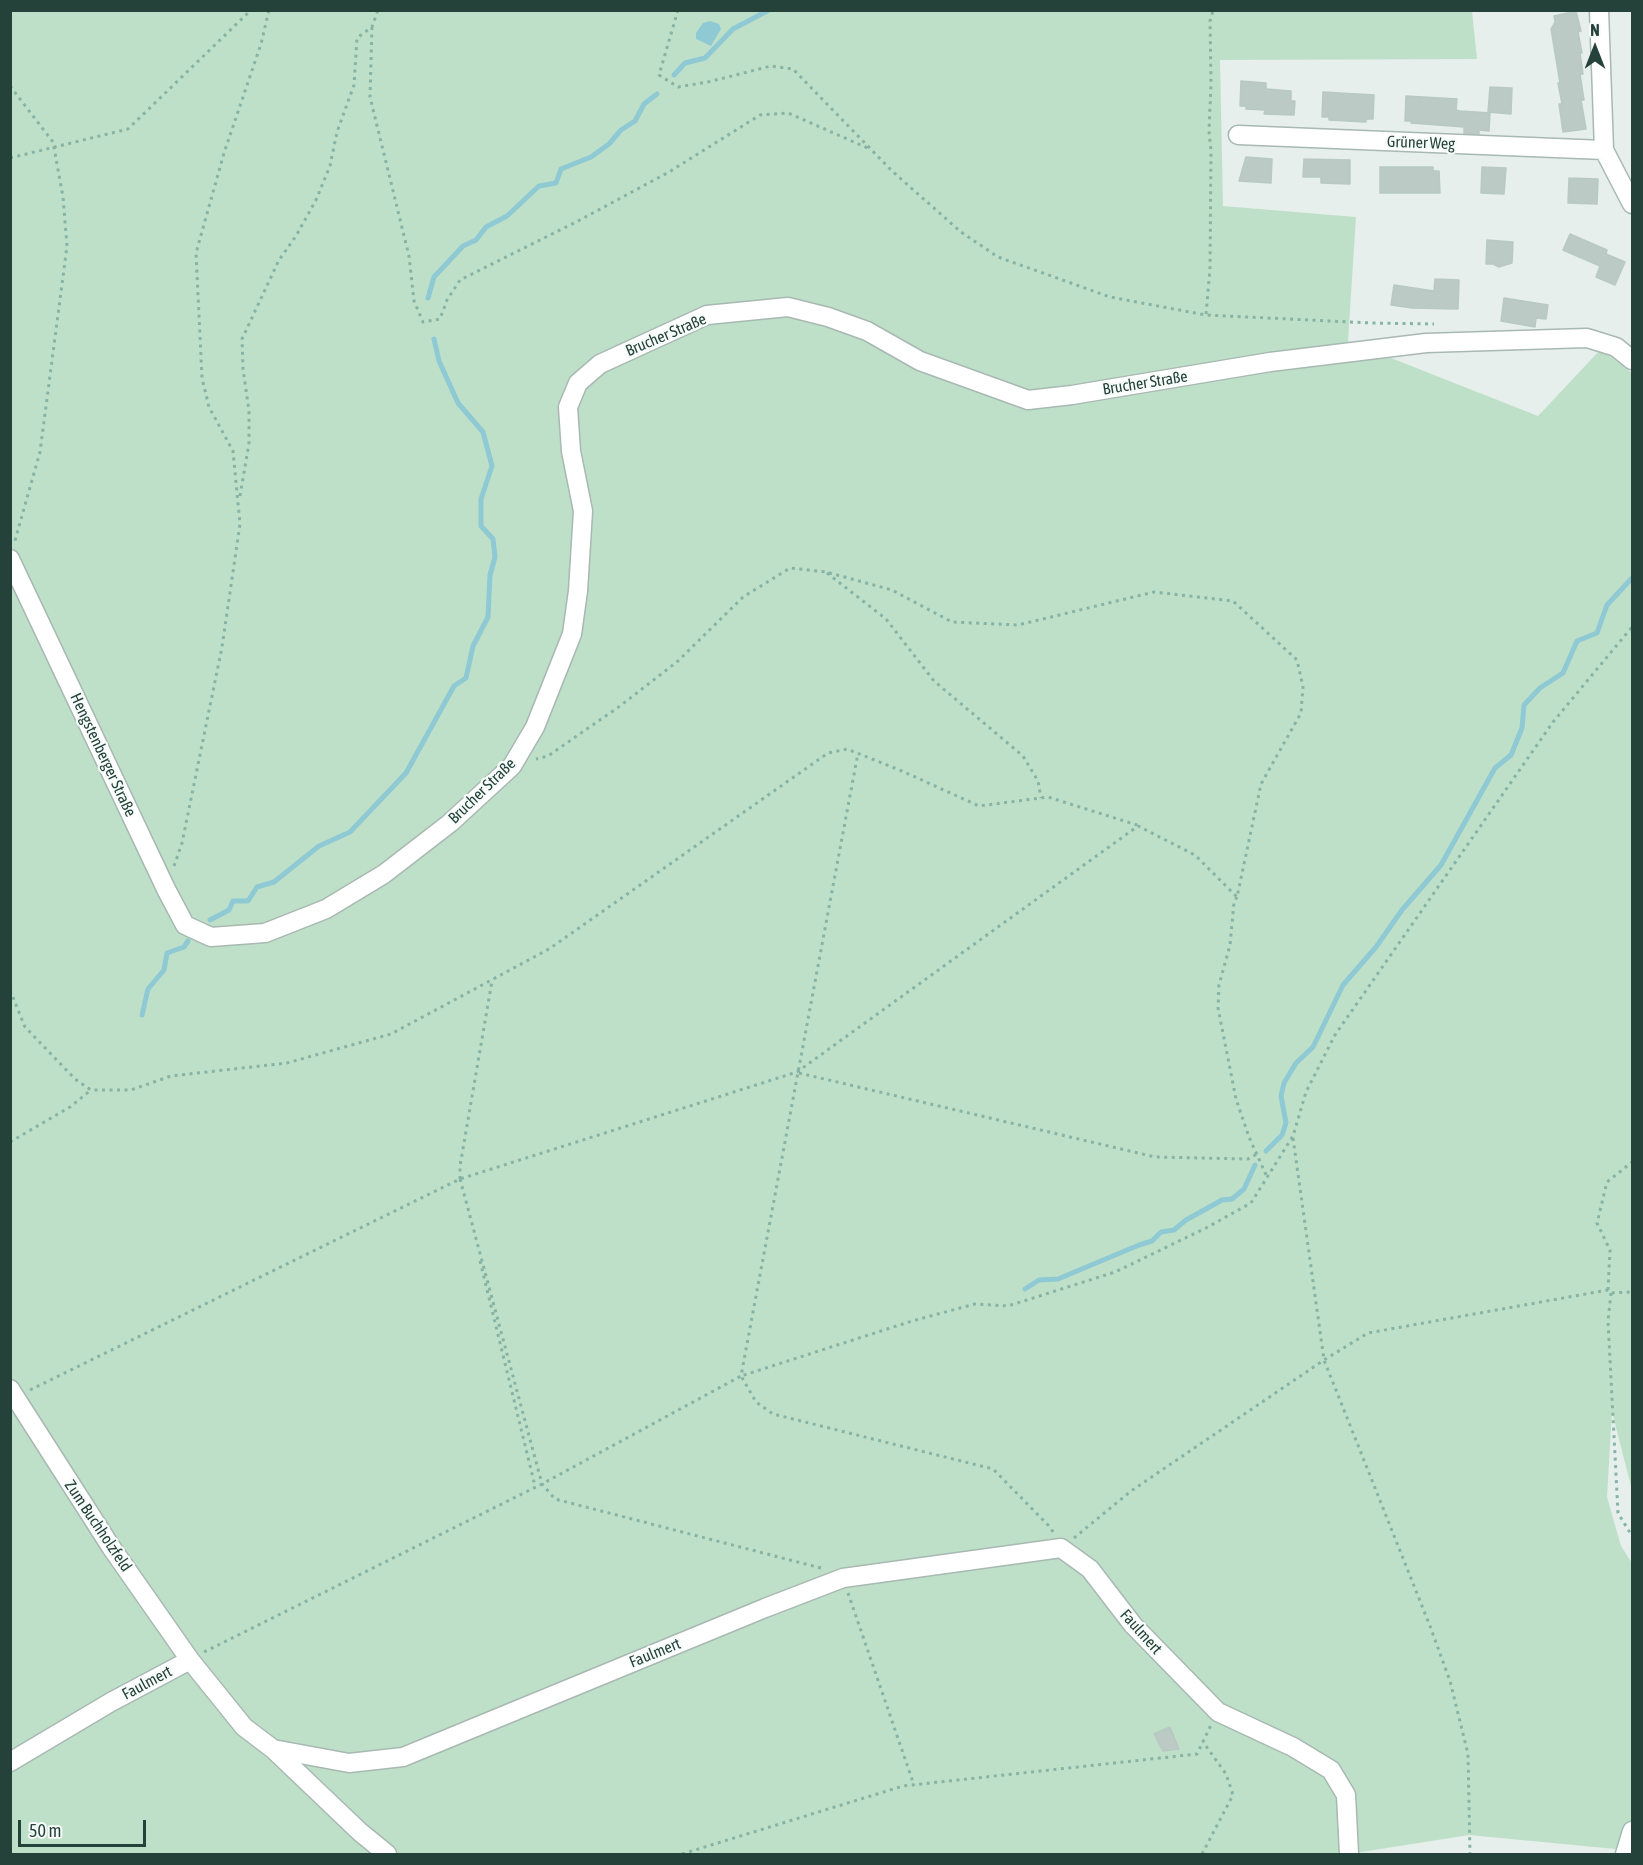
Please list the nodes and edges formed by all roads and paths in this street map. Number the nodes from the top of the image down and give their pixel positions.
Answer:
1 (251, 10) edge
2 (269, 10) edge
3 (378, 10) edge
4 (678, 10) edge
5 (1213, 10) edge
6 (1599, 10) edge
7 (372, 27) junction
8 (10, 86) edge
9 (1238, 135) dead end
10 (54, 148) junction
11 (872, 150) junction
12 (1604, 150) junction
13 (10, 158) edge
14 (1632, 204) edge
15 (1206, 315) junction
16 (1442, 324) dead end
17 (1632, 360) edge
18 (239, 500) junction
19 (12, 553) edge
20 (825, 572) junction
21 (1632, 627) edge
22 (858, 753) junction
23 (512, 766) junction
24 (1041, 798) junction
25 (1138, 826) junction
26 (166, 889) junction
27 (1237, 897) junction
28 (211, 937) joint
29 (492, 980) junction
30 (10, 990) edge
31 (797, 1072) junction
32 (91, 1090) junction
33 (1293, 1136) junction
34 (10, 1142) edge
35 (1257, 1154) junction
36 (1632, 1162) edge
37 (1267, 1177) junction
38 (460, 1179) junction
39 (1609, 1292) junction
40 (1632, 1292) edge
41 (1324, 1360) junction
42 (741, 1376) junction
43 (13, 1393) edge
44 (542, 1484) junction
45 (535, 1486) junction
46 (1632, 1536) edge
47 (1061, 1548) junction
48 (848, 1577) junction
49 (190, 1660) junction
50 (1218, 1712) junction
51 (1203, 1742) junction
52 (273, 1749) junction
53 (10, 1762) edge
54 (914, 1785) junction
55 (1632, 1831) edge
56 (387, 1854) edge
57 (682, 1854) edge
58 (1202, 1854) edge
59 (1349, 1854) edge
60 (1470, 1854) edge
61 (1624, 1854) edge

1 - 10 path
2 - 18 path
3 - 7 path
4 - 11 path
5 - 15 path
6 - 12 street
7 - 11 path
7 - 18 path
8 - 10 path
9 - 12 street, Grüner Weg
10 - 13 path
10 - 19 path
11 - 15 path
12 - 14 street
15 - 16 path
17 - 23 street, Brucher Straße
18 - 26 path
19 - 26 street, Hengstenberger Straße
20 - 23 path
20 - 24 path
20 - 27 path
21 - 33 path
22 - 24 path
22 - 29 path
22 - 31 path
23 - 28 street, Brucher Straße
24 - 25 path
25 - 27 path
25 - 31 path
26 - 28 street, Hengstenberger Straße
27 - 35 path
29 - 32 path
29 - 38 path
30 - 32 path
31 - 35 path
31 - 38 path
31 - 42 path
32 - 34 path
33 - 37 path
33 - 41 path
35 - 37 path
36 - 39 path
37 - 42 path
38 - 43 path
38 - 44 path
38 - 45 path
39 - 40 path
39 - 41 path
39 - 46 path
41 - 47 path
41 - 60 path
42 - 44 path
42 - 47 path
43 - 49 street, Zum Buchholzfeld
44 - 45 path
44 - 48 path
45 - 49 path
47 - 48 street, Faulmert
47 - 50 street, Faulmert
48 - 52 street, Faulmert
48 - 54 path
49 - 52 street, Faulmert
49 - 53 street, Faulmert
50 - 51 path
50 - 59 street, Faulmert
51 - 54 path
51 - 58 path
52 - 56 street
54 - 57 path
55 - 61 street

